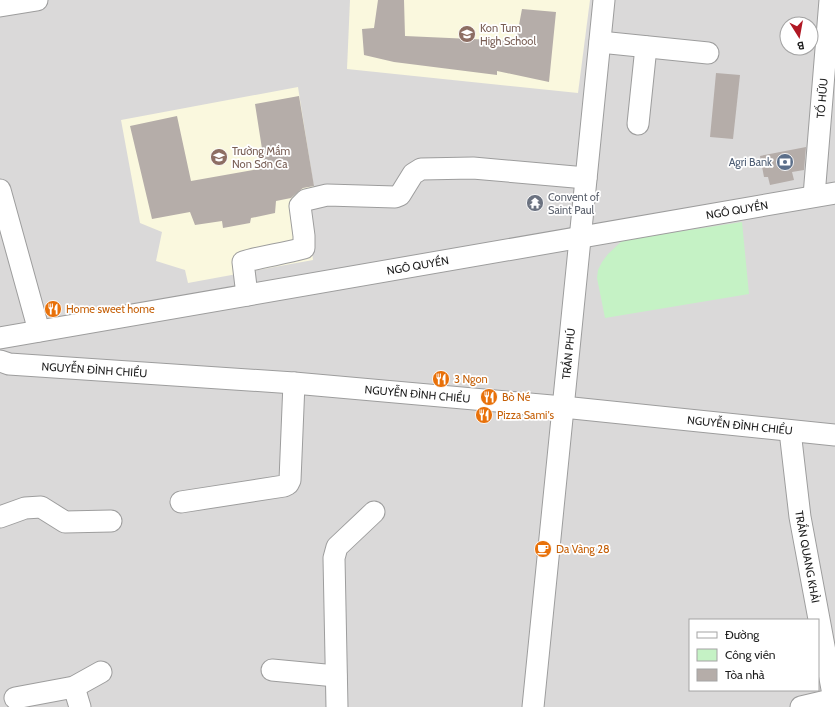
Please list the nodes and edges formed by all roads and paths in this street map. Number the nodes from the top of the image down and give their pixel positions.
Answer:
1 (37, 0) edge
2 (604, 0) edge
3 (830, 0) edge
4 (0, 6) edge
5 (600, 42) junction
6 (646, 47) junction
7 (708, 53) dead end
8 (638, 124) dead end
9 (586, 178) junction
10 (0, 190) edge
11 (835, 193) edge
12 (814, 196) junction
13 (579, 237) junction
14 (247, 294) junction
15 (39, 331) junction
16 (0, 338) edge
17 (0, 362) edge
18 (294, 382) junction
19 (563, 407) junction
20 (790, 432) junction
21 (835, 435) edge
22 (181, 502) dead end
23 (374, 512) dead end
24 (0, 517) edge
25 (111, 521) dead end
26 (272, 670) dead end
27 (101, 672) dead end
28 (336, 676) junction
29 (74, 687) junction
30 (14, 698) dead end
31 (835, 701) edge
32 (80, 707) edge
33 (337, 707) edge
34 (533, 707) edge
35 (801, 707) edge

1 - 4 street
2 - 5 street, TRẦN PHÚ
3 - 12 street, TỐ HỮU
5 - 6 street
5 - 9 street, TRẦN PHÚ
6 - 7 street
6 - 8 street
9 - 13 street, TRẦN PHÚ
9 - 14 street
10 - 15 street
11 - 12 street, NGÔ QUYỀN
12 - 13 street, NGÔ QUYỀN
13 - 14 street, NGÔ QUYỀN
13 - 19 street, TRẦN PHÚ
14 - 15 street, NGÔ QUYỀN
15 - 16 street, NGÔ QUYỀN
17 - 18 street, NGUYỄN ĐÌNH CHIỂU
18 - 19 street, NGUYỄN ĐÌNH CHIỂU
18 - 22 street
19 - 20 street, NGUYỄN ĐÌNH CHIỂU
19 - 34 street, TRẦN PHÚ
20 - 21 street, NGUYỄN ĐÌNH CHIỂU
20 - 31 street, TRẦN QUANG KHẢI
23 - 28 street
24 - 25 street
26 - 28 street
27 - 29 street
28 - 33 street
29 - 30 street
29 - 32 street
31 - 35 street

